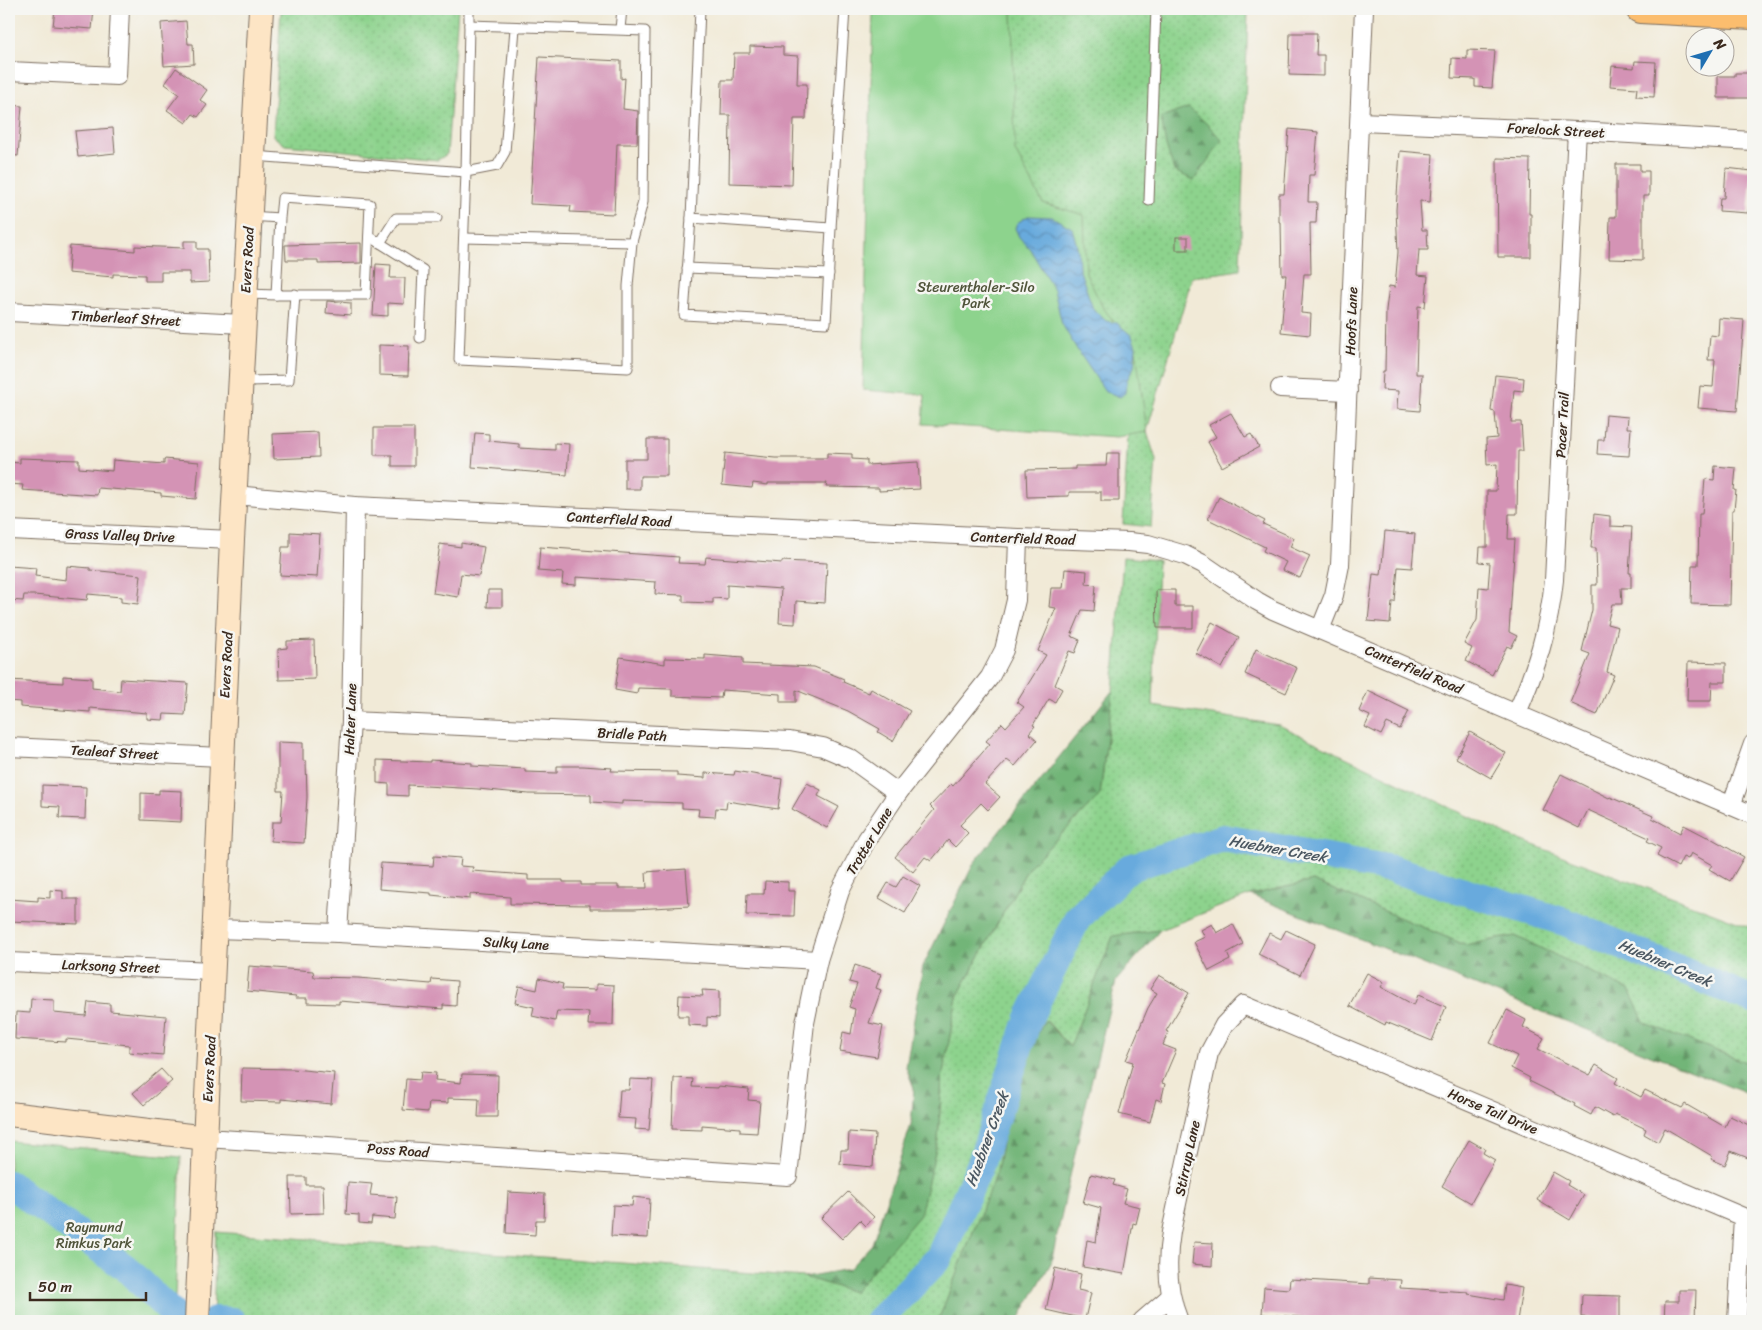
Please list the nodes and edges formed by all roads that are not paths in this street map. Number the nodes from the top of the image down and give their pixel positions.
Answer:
1 (120, 9) edge
2 (261, 9) edge
3 (469, 9) edge
4 (622, 9) edge
5 (700, 9) edge
6 (845, 9) edge
7 (1156, 9) edge
8 (1364, 9) edge
9 (1640, 9) edge
10 (1648, 9) edge
11 (1753, 15) edge
12 (469, 25) junction
13 (515, 28) junction
14 (620, 29) junction
15 (9, 71) edge
16 (1360, 122) junction
17 (1577, 131) junction
18 (1753, 141) edge
19 (253, 156) junction
20 (466, 172) junction
21 (1149, 201) dead end
22 (249, 216) junction
23 (280, 218) junction
24 (437, 218) dead end
25 (691, 218) junction
26 (831, 228) junction
27 (369, 236) junction
28 (464, 238) junction
29 (632, 242) junction
30 (380, 243) junction
31 (687, 268) junction
32 (829, 274) junction
33 (245, 294) junction
34 (295, 294) junction
35 (276, 295) junction
36 (9, 312) edge
37 (243, 324) junction
38 (420, 338) dead end
39 (240, 380) junction
40 (1280, 388) dead end
41 (1348, 391) junction
42 (235, 494) junction
43 (355, 506) junction
44 (9, 530) edge
45 (1018, 538) junction
46 (232, 540) junction
47 (1320, 630) junction
48 (1517, 713) junction
49 (351, 720) junction
50 (1753, 744) edge
51 (9, 747) edge
52 (221, 756) junction
53 (898, 793) junction
54 (1731, 806) junction
55 (1753, 815) edge
56 (214, 929) junction
57 (338, 933) junction
58 (818, 960) junction
59 (9, 962) edge
60 (213, 970) junction
61 (1243, 1005) joint
62 (9, 1114) edge
63 (206, 1138) junction
64 (788, 1176) joint
65 (1171, 1296) junction
66 (197, 1321) edge
67 (1142, 1321) edge
68 (1179, 1321) edge
69 (1737, 1321) edge

1 - 15 street
2 - 19 main road, Evers Road
3 - 12 lane
4 - 14 lane
5 - 25 lane
6 - 26 lane
7 - 21 lane
8 - 16 street, Hoofs Lane
9 - 10 main road
10 - 11 main road
12 - 13 lane
12 - 20 lane
13 - 14 lane
13 - 20 lane
14 - 29 lane
16 - 17 street, Forelock Street
16 - 41 street, Hoofs Lane
17 - 18 street, Forelock Street
17 - 48 street, Pacer Trail
19 - 20 lane
19 - 22 main road, Evers Road
20 - 28 lane
22 - 23 lane
22 - 33 main road, Evers Road
23 - 27 lane
23 - 35 lane
24 - 30 lane
25 - 26 lane
25 - 31 lane
26 - 32 lane
27 - 30 lane
27 - 34 lane
28 - 29 lane
28 - 29 lane
30 - 38 lane
31 - 32 lane
31 - 32 lane
33 - 35 lane
33 - 37 main road, Evers Road
34 - 35 lane
34 - 39 lane
36 - 37 street, Timberleaf Street
37 - 39 main road, Evers Road
39 - 42 main road, Evers Road
40 - 41 street
41 - 47 street, Hoofs Lane
42 - 43 street, Canterfield Road
42 - 46 main road, Evers Road
43 - 45 street, Canterfield Road
43 - 49 street, Halter Lane
44 - 46 street, Grass Valley Drive
45 - 47 street, Canterfield Road
45 - 53 street, Trotter Lane
46 - 52 main road, Evers Road
47 - 48 street, Canterfield Road
48 - 54 street, Canterfield Road
49 - 53 street, Bridle Path
49 - 57 street, Halter Lane
50 - 54 street
51 - 52 street, Tealeaf Street
52 - 56 main road, Evers Road
53 - 58 street, Trotter Lane
54 - 55 street, Canterfield Road
56 - 57 street, Sulky Lane
56 - 60 main road, Evers Road
57 - 58 street, Sulky Lane
58 - 64 street, Trotter Lane
59 - 60 street, Larksong Street
60 - 63 main road, Evers Road
61 - 65 street, Stirrup Lane
61 - 69 street, Horse Tail Drive
62 - 63 main road, Poss Road
63 - 64 street, Poss Road
63 - 66 main road, Evers Road
65 - 67 street
65 - 68 street, Stirrup Lane

